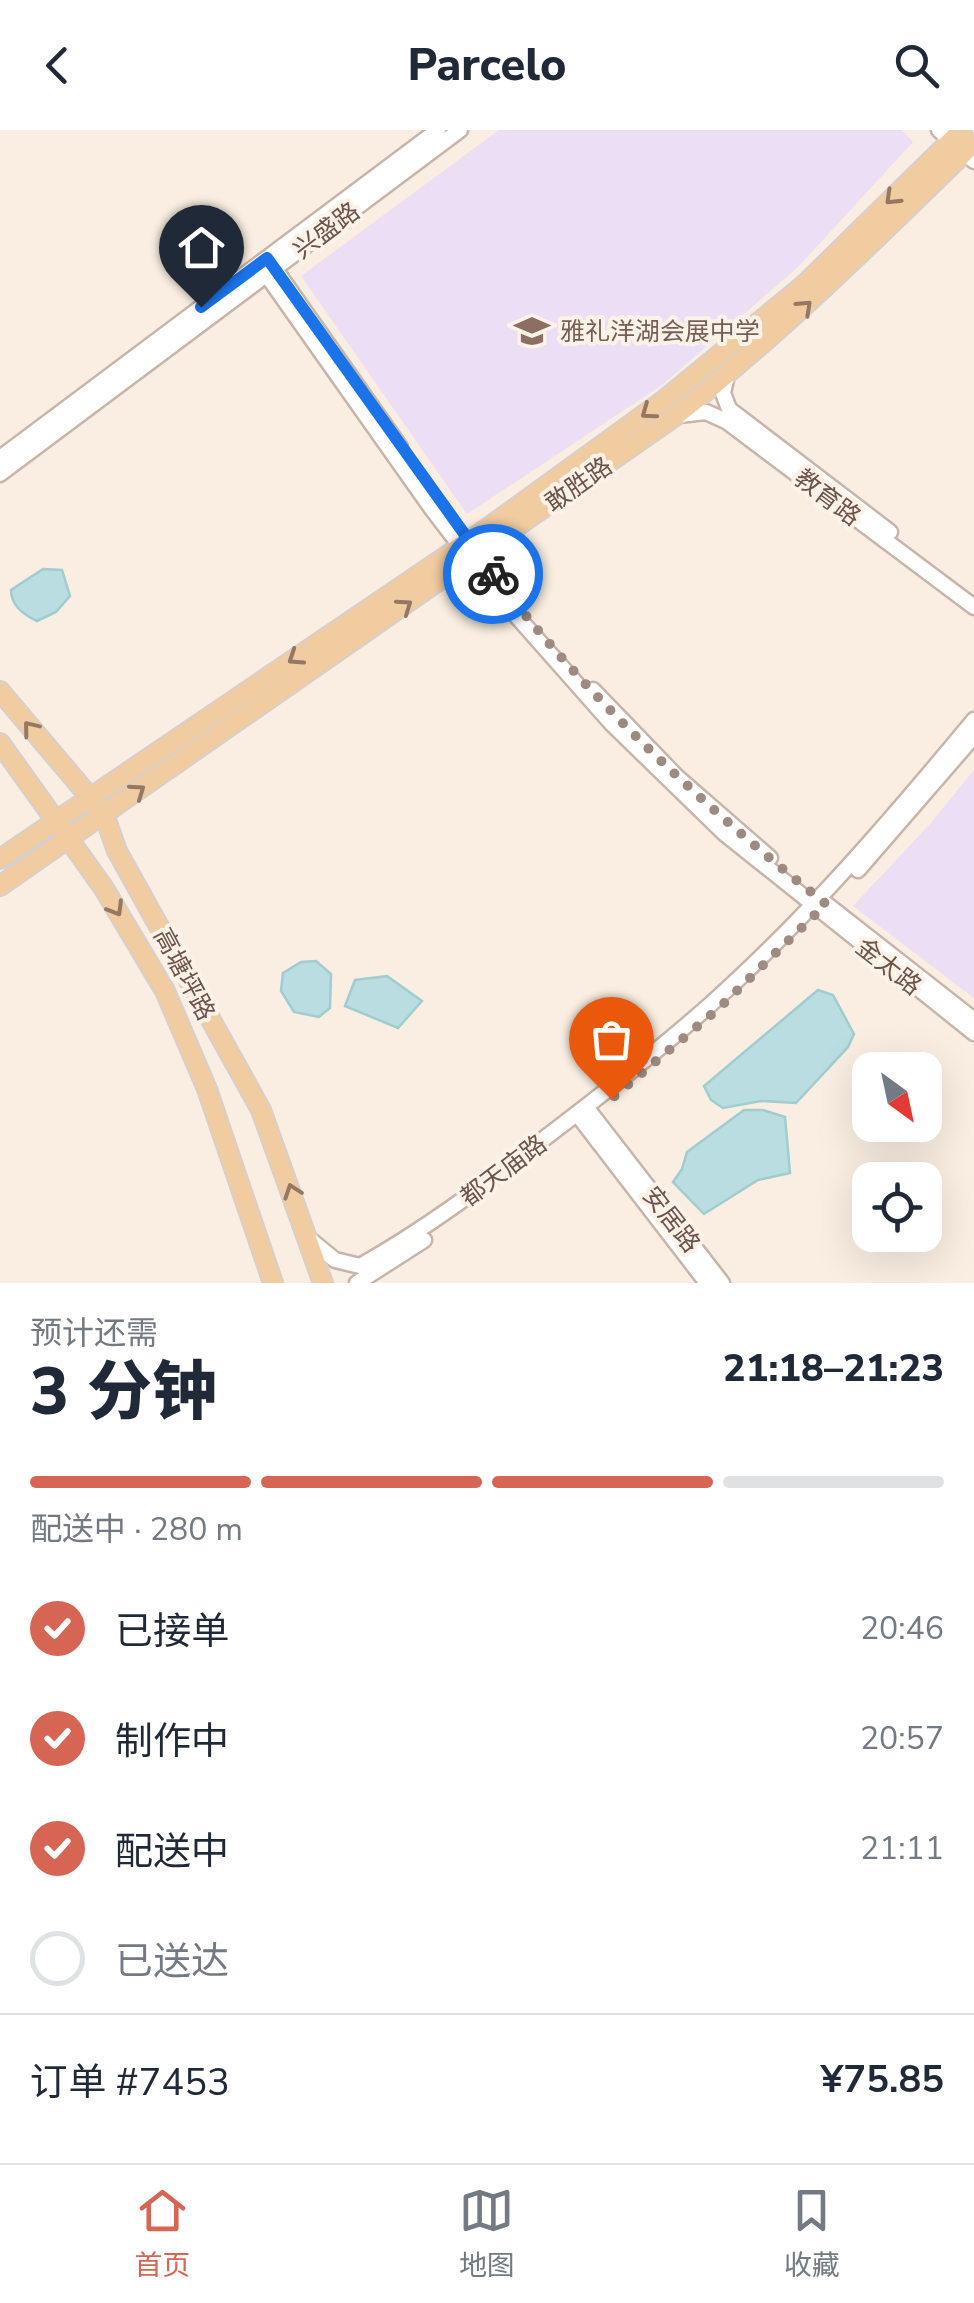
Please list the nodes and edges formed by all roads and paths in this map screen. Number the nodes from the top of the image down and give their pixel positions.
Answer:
1 (438, 130) edge
2 (460, 130) edge
3 (962, 141) edge
4 (266, 267) junction
5 (728, 375) junction
6 (674, 417) junction
7 (0, 458) edge
8 (0, 474) edge
9 (469, 550) junction
10 (974, 596) edge
11 (974, 607) edge
12 (0, 691) edge
13 (974, 720) edge
14 (974, 736) edge
15 (0, 743) edge
16 (88, 798) junction
17 (104, 814) junction
18 (54, 821) junction
19 (68, 840) junction
20 (0, 859) edge
21 (0, 886) edge
22 (819, 904) junction
23 (974, 1020) edge
24 (974, 1034) edge
25 (584, 1114) junction
26 (308, 1238) junction
27 (273, 1283) edge
28 (324, 1283) edge
29 (357, 1283) edge
30 (707, 1283) edge
31 (722, 1283) edge

1 - 4 street, 兴盛路
2 - 4 street, 兴盛路
5 -> 3 main road, 敢胜路
3 -> 9 main road, 敢胜路
4 - 7 street, 兴盛路
4 - 8 street, 兴盛路
4 - 9 street, 金太路
5 - 6 main road, 敢胜路
5 - 10 street, 教育路
6 - 9 main road, 敢胜路
6 - 11 street, 教育路
9 -> 16 main road, 敢胜路
17 -> 9 main road, 敢胜路
9 - 22 street, 金太路
16 -> 12 main road, 高塘坪路
13 - 22 street, 都天庙路
14 - 22 street, 都天庙路
15 - 18 main road, 高塘坪路
16 - 17 main road, 高塘坪路
16 - 18 main road, 敢胜路
17 - 19 main road, 敢胜路
26 -> 17 main road, 高塘坪路
18 - 19 main road, 高塘坪路
18 - 20 main road, 敢胜路
19 - 21 main road, 敢胜路
19 -> 27 main road, 高塘坪路
22 - 23 street, 金太路
22 - 24 street, 金太路
22 - 25 street, 都天庙路
25 - 26 street, 都天庙路
25 - 29 street, 都天庙路
25 - 30 street, 安居路
25 - 31 street, 安居路
26 - 28 main road, 高塘坪路

